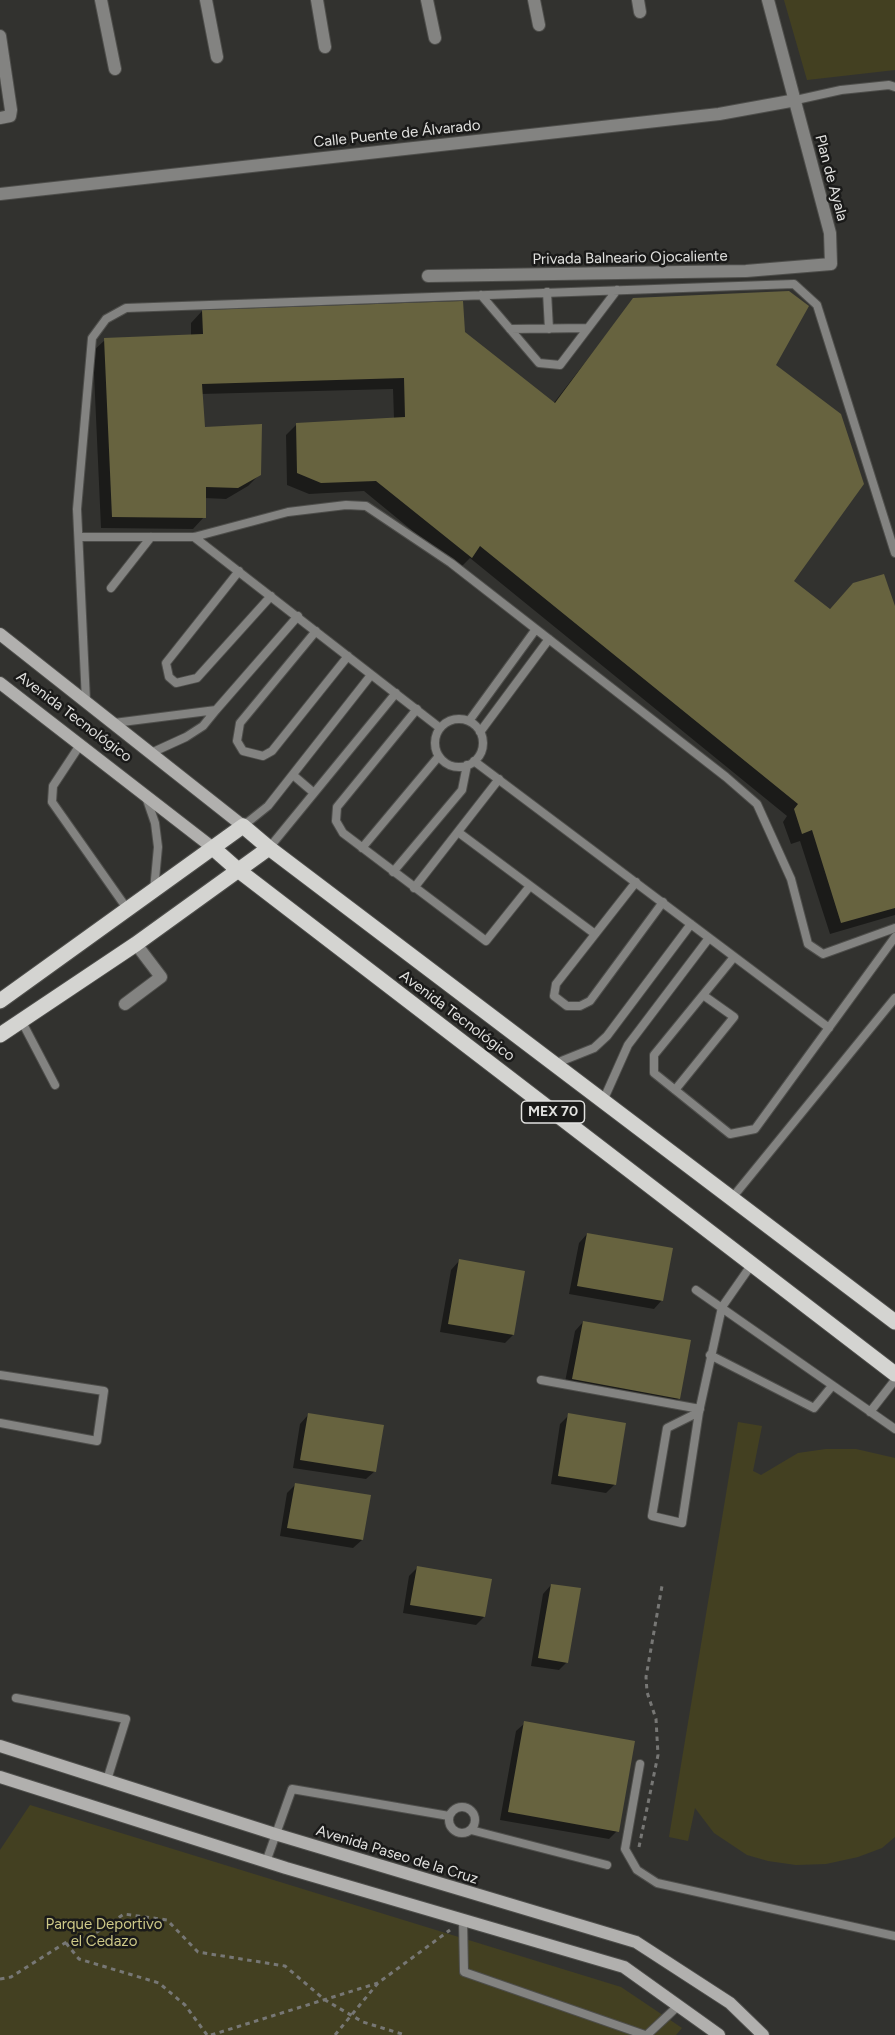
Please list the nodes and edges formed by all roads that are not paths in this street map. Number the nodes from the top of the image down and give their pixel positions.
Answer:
1 (101, 0) edge
2 (206, 0) edge
3 (316, 0) edge
4 (427, 0) edge
5 (534, 0) edge
6 (768, 0) edge
7 (539, 25) dead end
8 (0, 36) edge
9 (435, 38) dead end
10 (325, 47) dead end
11 (217, 57) dead end
12 (115, 69) dead end
13 (895, 87) edge
14 (796, 100) junction
15 (0, 118) edge
16 (0, 194) edge
17 (831, 264) joint
18 (428, 276) dead end
19 (617, 290) junction
20 (547, 292) junction
21 (481, 295) junction
22 (549, 328) junction
23 (588, 328) junction
24 (510, 329) junction
25 (79, 537) junction
26 (151, 537) junction
27 (194, 537) junction
28 (895, 552) edge
29 (239, 571) junction
30 (111, 588) dead end
31 (271, 596) junction
32 (298, 616) junction
33 (536, 629) junction
34 (316, 631) junction
35 (0, 634) edge
36 (549, 639) junction
37 (348, 656) junction
38 (371, 675) junction
39 (0, 683) edge
40 (396, 693) junction
41 (86, 701) junction
42 (417, 709) junction
43 (216, 710) junction
44 (469, 721) junction
45 (114, 723) junction
46 (440, 728) junction
47 (480, 732) junction
48 (80, 745) junction
49 (151, 753) junction
50 (439, 756) junction
51 (470, 763) junction
52 (293, 775) junction
53 (499, 779) junction
54 (314, 792) junction
55 (145, 794) junction
56 (243, 826) junction
57 (458, 832) junction
58 (213, 848) junction
59 (269, 848) junction
60 (362, 848) junction
61 (238, 870) junction
62 (393, 872) junction
63 (636, 882) junction
64 (530, 886) junction
65 (414, 888) junction
66 (154, 891) junction
67 (663, 902) junction
68 (128, 910) junction
69 (691, 924) junction
70 (895, 928) edge
71 (595, 934) junction
72 (895, 937) edge
73 (709, 938) junction
74 (136, 944) junction
75 (734, 957) junction
76 (703, 995) junction
77 (895, 998) edge
78 (0, 1001) edge
79 (125, 1004) dead end
80 (21, 1020) junction
81 (829, 1028) junction
82 (0, 1035) edge
83 (554, 1064) junction
84 (55, 1085) dead end
85 (675, 1090) junction
86 (603, 1101) junction
87 (732, 1198) junction
88 (752, 1264) junction
89 (696, 1290) dead end
90 (722, 1307) junction
91 (895, 1322) edge
92 (710, 1355) junction
93 (895, 1374) edge
94 (0, 1375) edge
95 (540, 1380) dead end
96 (895, 1380) edge
97 (832, 1386) junction
98 (700, 1410) junction
99 (870, 1412) junction
100 (0, 1423) edge
101 (895, 1429) edge
102 (16, 1698) dead end
103 (0, 1746) edge
104 (640, 1764) dead end
105 (0, 1777) edge
106 (107, 1780) junction
107 (450, 1815) junction
108 (471, 1830) junction
109 (275, 1834) junction
110 (266, 1863) junction
111 (607, 1865) dead end
112 (463, 1920) junction
113 (895, 1936) edge
114 (679, 2005) junction
115 (646, 2035) edge
116 (719, 2035) edge
117 (764, 2035) edge

1 - 12 street
2 - 11 street
3 - 10 street
4 - 9 street
5 - 7 street
6 - 14 street, Plan de Ayala
8 - 15 street
13 - 14 lane
14 - 16 street, Calle Puente de Álvarado
14 - 17 street, Plan de Ayala
17 - 18 street, Privada Balneario Ojocaliente
19 - 20 lane
19 - 23 lane
19 - 28 lane
20 - 21 lane
20 - 22 lane
21 - 24 lane
21 - 25 lane
22 - 23 lane
22 - 24 lane
23 - 24 lane
25 - 26 lane
25 - 41 lane
26 - 27 lane
26 - 30 lane
27 - 29 lane
27 - 33 lane
29 - 31 lane
29 - 31 lane
31 - 32 lane
32 - 34 lane
32 - 43 lane
33 - 36 lane
33 - 44 lane
34 - 37 lane
34 - 37 lane
35 - 41 main road, Avenida Tecnológico / MEX 70
36 - 47 lane
36 - 70 lane
37 - 38 lane
38 - 40 lane
38 - 52 lane
39 - 48 main road, Avenida Tecnológico / MEX 70
40 - 42 lane
40 - 54 lane
41 - 45 main road, Avenida Tecnológico / MEX 70
42 - 46 lane
42 - 60 lane
43 - 45 lane
43 - 49 lane
44 - 46 lane
44 - 47 lane
45 - 49 main road, Avenida Tecnológico / MEX 70
46 - 50 lane
47 - 51 lane
48 - 55 main road, Avenida Tecnológico / MEX 70
48 - 68 lane
49 - 56 main road, Avenida Tecnológico / MEX 70
50 - 51 lane
50 - 60 lane
51 - 53 lane
51 - 62 lane
52 - 54 lane
52 - 56 lane
53 - 57 lane
53 - 63 lane
54 - 59 lane
55 - 58 main road, Avenida Tecnológico / MEX 70
55 - 66 lane
56 - 58 main road
56 - 59 main road, Avenida Tecnológico / MEX 70
57 - 64 lane
57 - 65 lane
58 - 61 main road, Avenida Tecnológico / MEX 70
58 - 66 main road
59 - 61 main road
59 - 83 main road, Avenida Tecnológico / MEX 70
60 - 62 lane
61 - 74 main road
61 - 88 main road, Avenida Tecnológico / MEX 70
62 - 65 lane
63 - 67 lane
63 - 71 lane
64 - 65 lane
64 - 71 lane
66 - 68 main road
67 - 69 lane
67 - 71 lane
68 - 78 main road
69 - 73 lane
69 - 83 lane
72 - 81 lane
73 - 75 lane
73 - 86 lane
74 - 79 street
74 - 80 main road
75 - 76 lane
75 - 81 lane
76 - 85 lane
76 - 85 lane
77 - 87 lane
80 - 82 main road
80 - 84 lane
81 - 85 lane
83 - 86 main road, Avenida Tecnológico / MEX 70
86 - 87 main road, Avenida Tecnológico / MEX 70
87 - 91 main road, Avenida Tecnológico / MEX 70
88 - 90 lane
88 - 93 main road, Avenida Tecnológico / MEX 70
89 - 90 lane
90 - 92 lane
90 - 97 lane
92 - 97 lane
92 - 98 lane
94 - 100 lane
95 - 98 lane
96 - 99 lane
97 - 99 lane
98 - 98 lane
99 - 101 lane
102 - 106 lane
103 - 106 main road, Avenida Paseo de la Cruz
104 - 113 lane
105 - 110 main road
106 - 109 main road, Avenida Paseo de la Cruz
107 - 108 lane
107 - 108 lane
107 - 109 lane
108 - 111 lane
109 - 110 lane
109 - 117 main road, Avenida Paseo de la Cruz
110 - 112 main road
112 - 114 main road
112 - 115 lane
114 - 115 lane
114 - 116 main road

